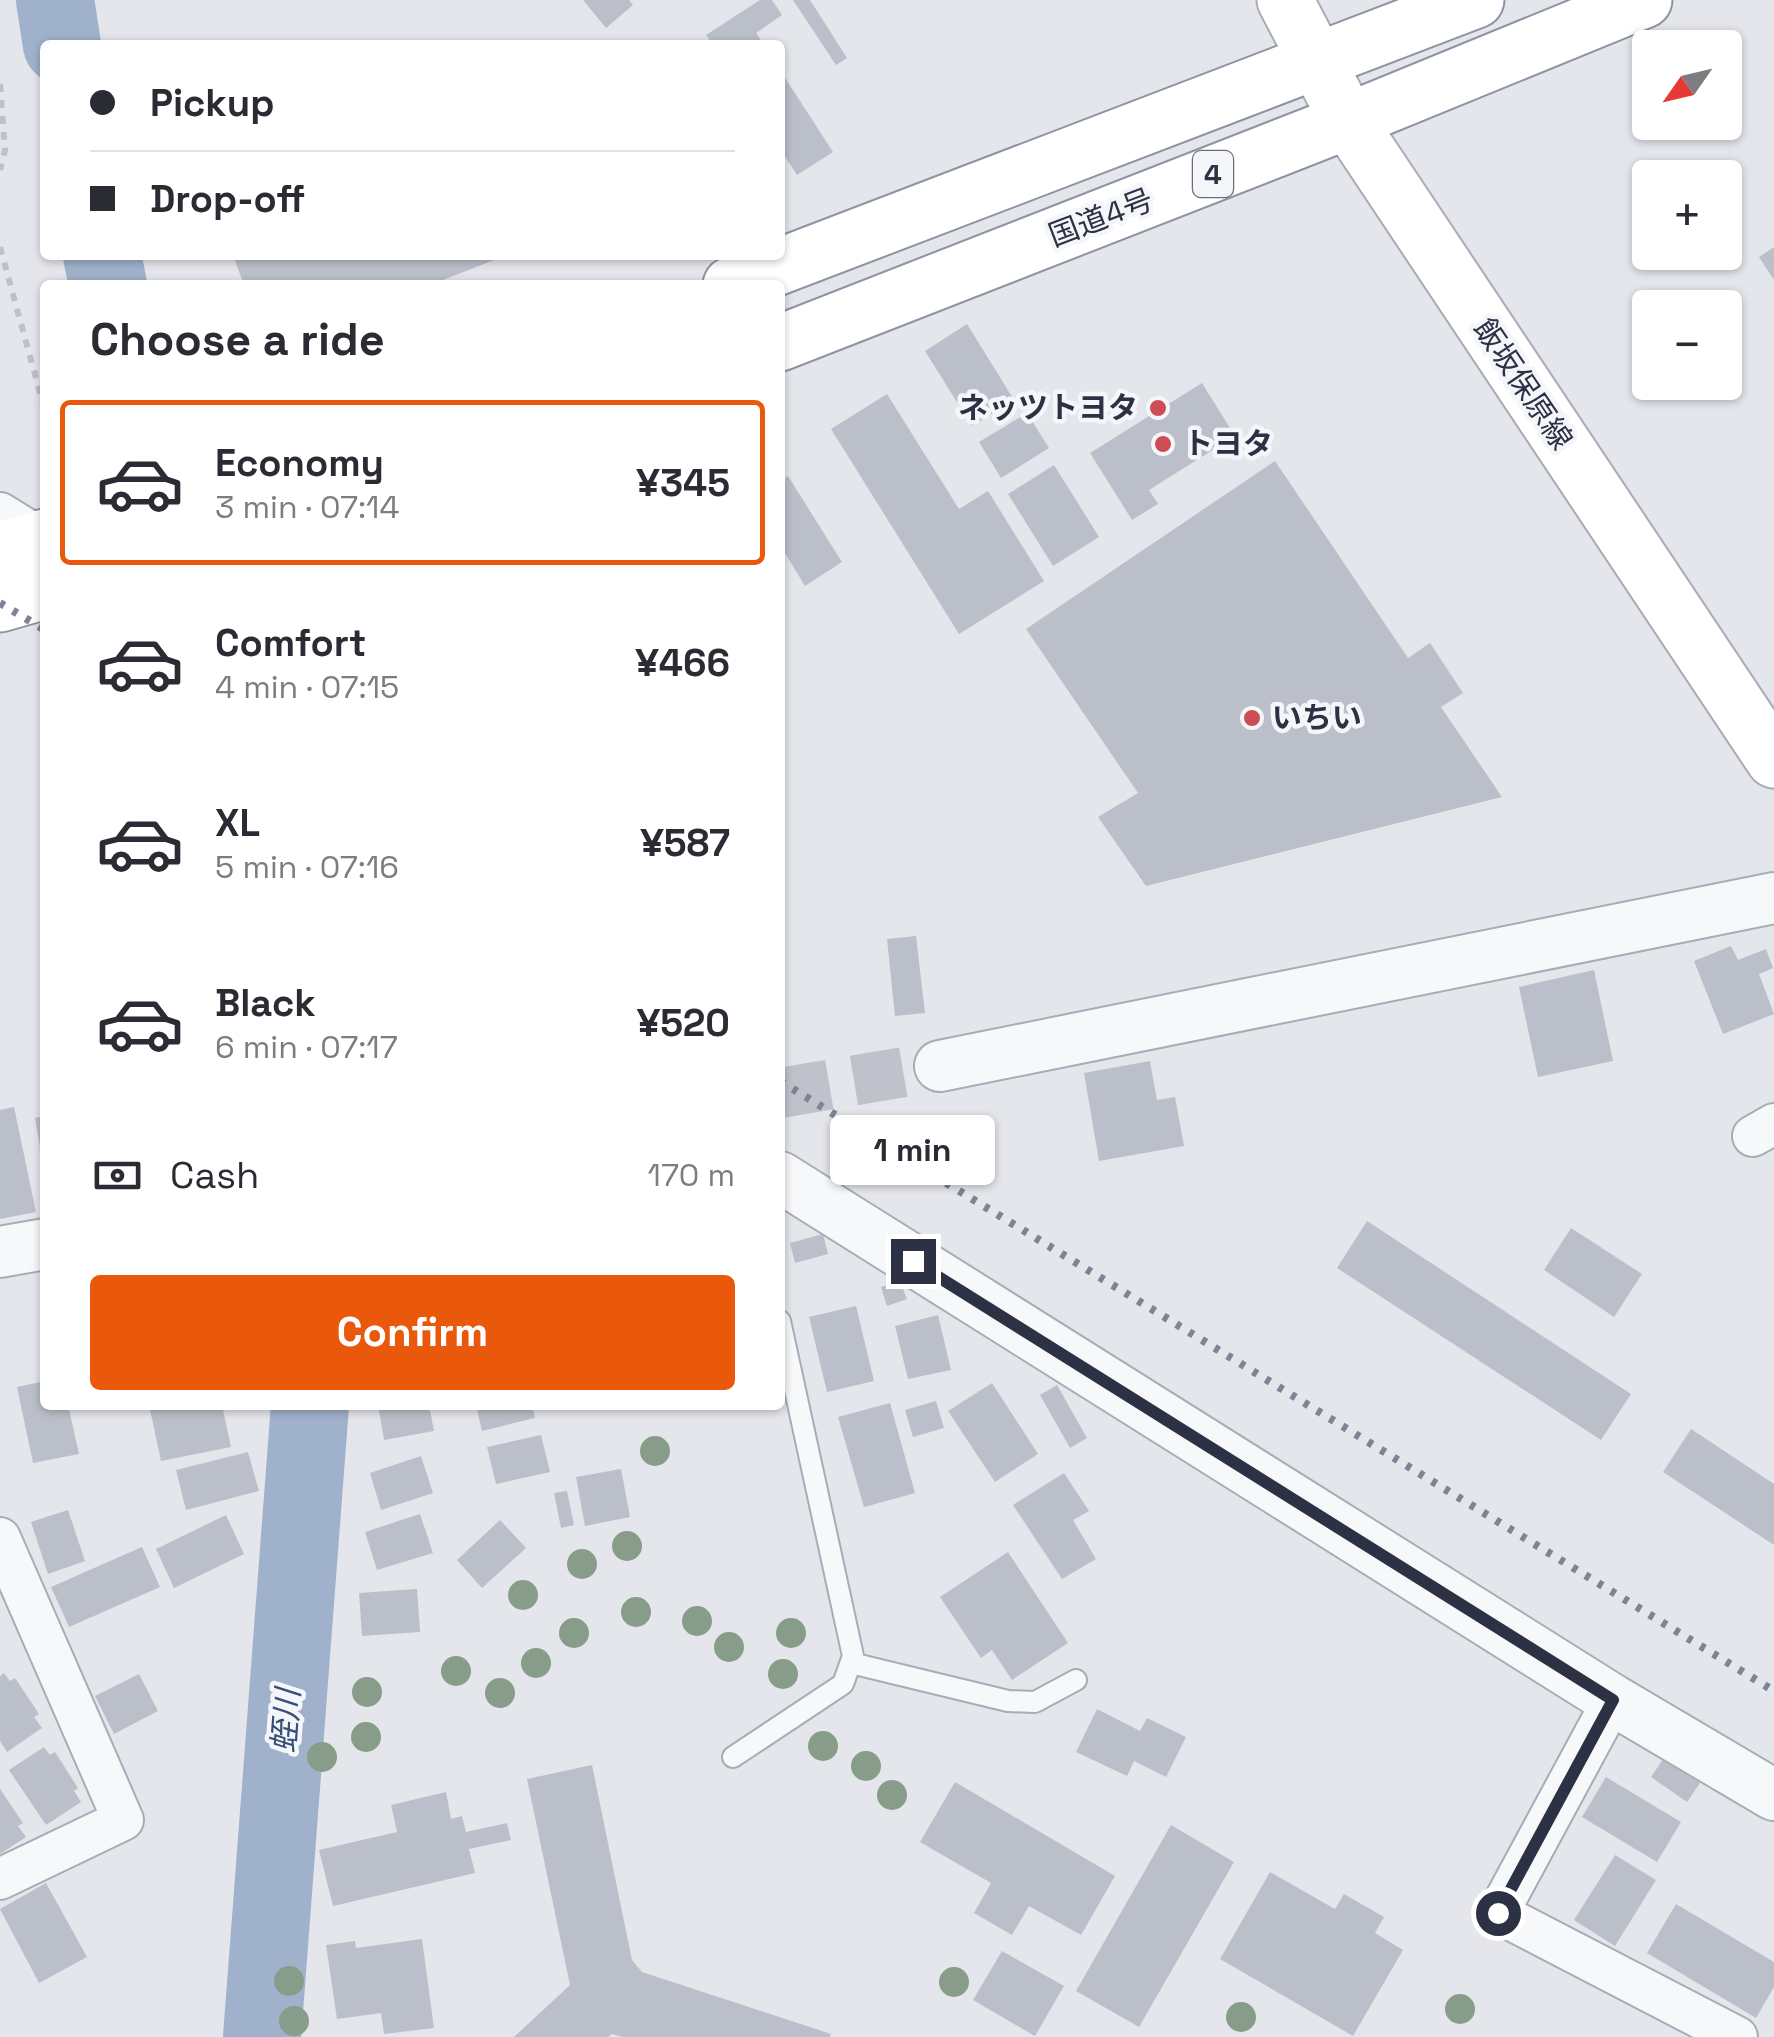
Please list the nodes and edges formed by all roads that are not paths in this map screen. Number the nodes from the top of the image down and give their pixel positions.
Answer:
1 (1284, 0) edge
2 (1476, 0) edge
3 (1644, 0) edge
4 (1319, 63) junction
5 (1348, 121) junction
6 (745, 280) edge
7 (785, 341) edge
8 (26, 546) edge
9 (0, 604) edge
10 (1774, 760) edge
11 (1774, 898) edge
12 (940, 1066) tunnel mouth
13 (785, 1180) edge
14 (40, 1245) edge
15 (0, 1252) edge
16 (785, 1343) edge
17 (0, 1538) edge
18 (851, 1663) junction
19 (1076, 1680) dead end
20 (1613, 1700) junction
21 (734, 1757) dead end
22 (1774, 1795) edge
23 (0, 1879) edge
24 (1737, 2037) edge

1 - 4 main road, 飯坂保原線
2 - 4 main road, 4
3 - 5 main road, 国道4号 / 4
4 - 5 main road, 飯坂保原線
4 - 6 main road, 4
5 - 7 main road, 国道4号 / 4
5 - 10 main road, 飯坂保原線
8 - 9 main road
11 - 12 street
13 - 20 street
14 - 15 street
16 - 18 lane
17 - 23 street
18 - 19 lane
18 - 21 lane
20 - 22 street
20 - 24 street

